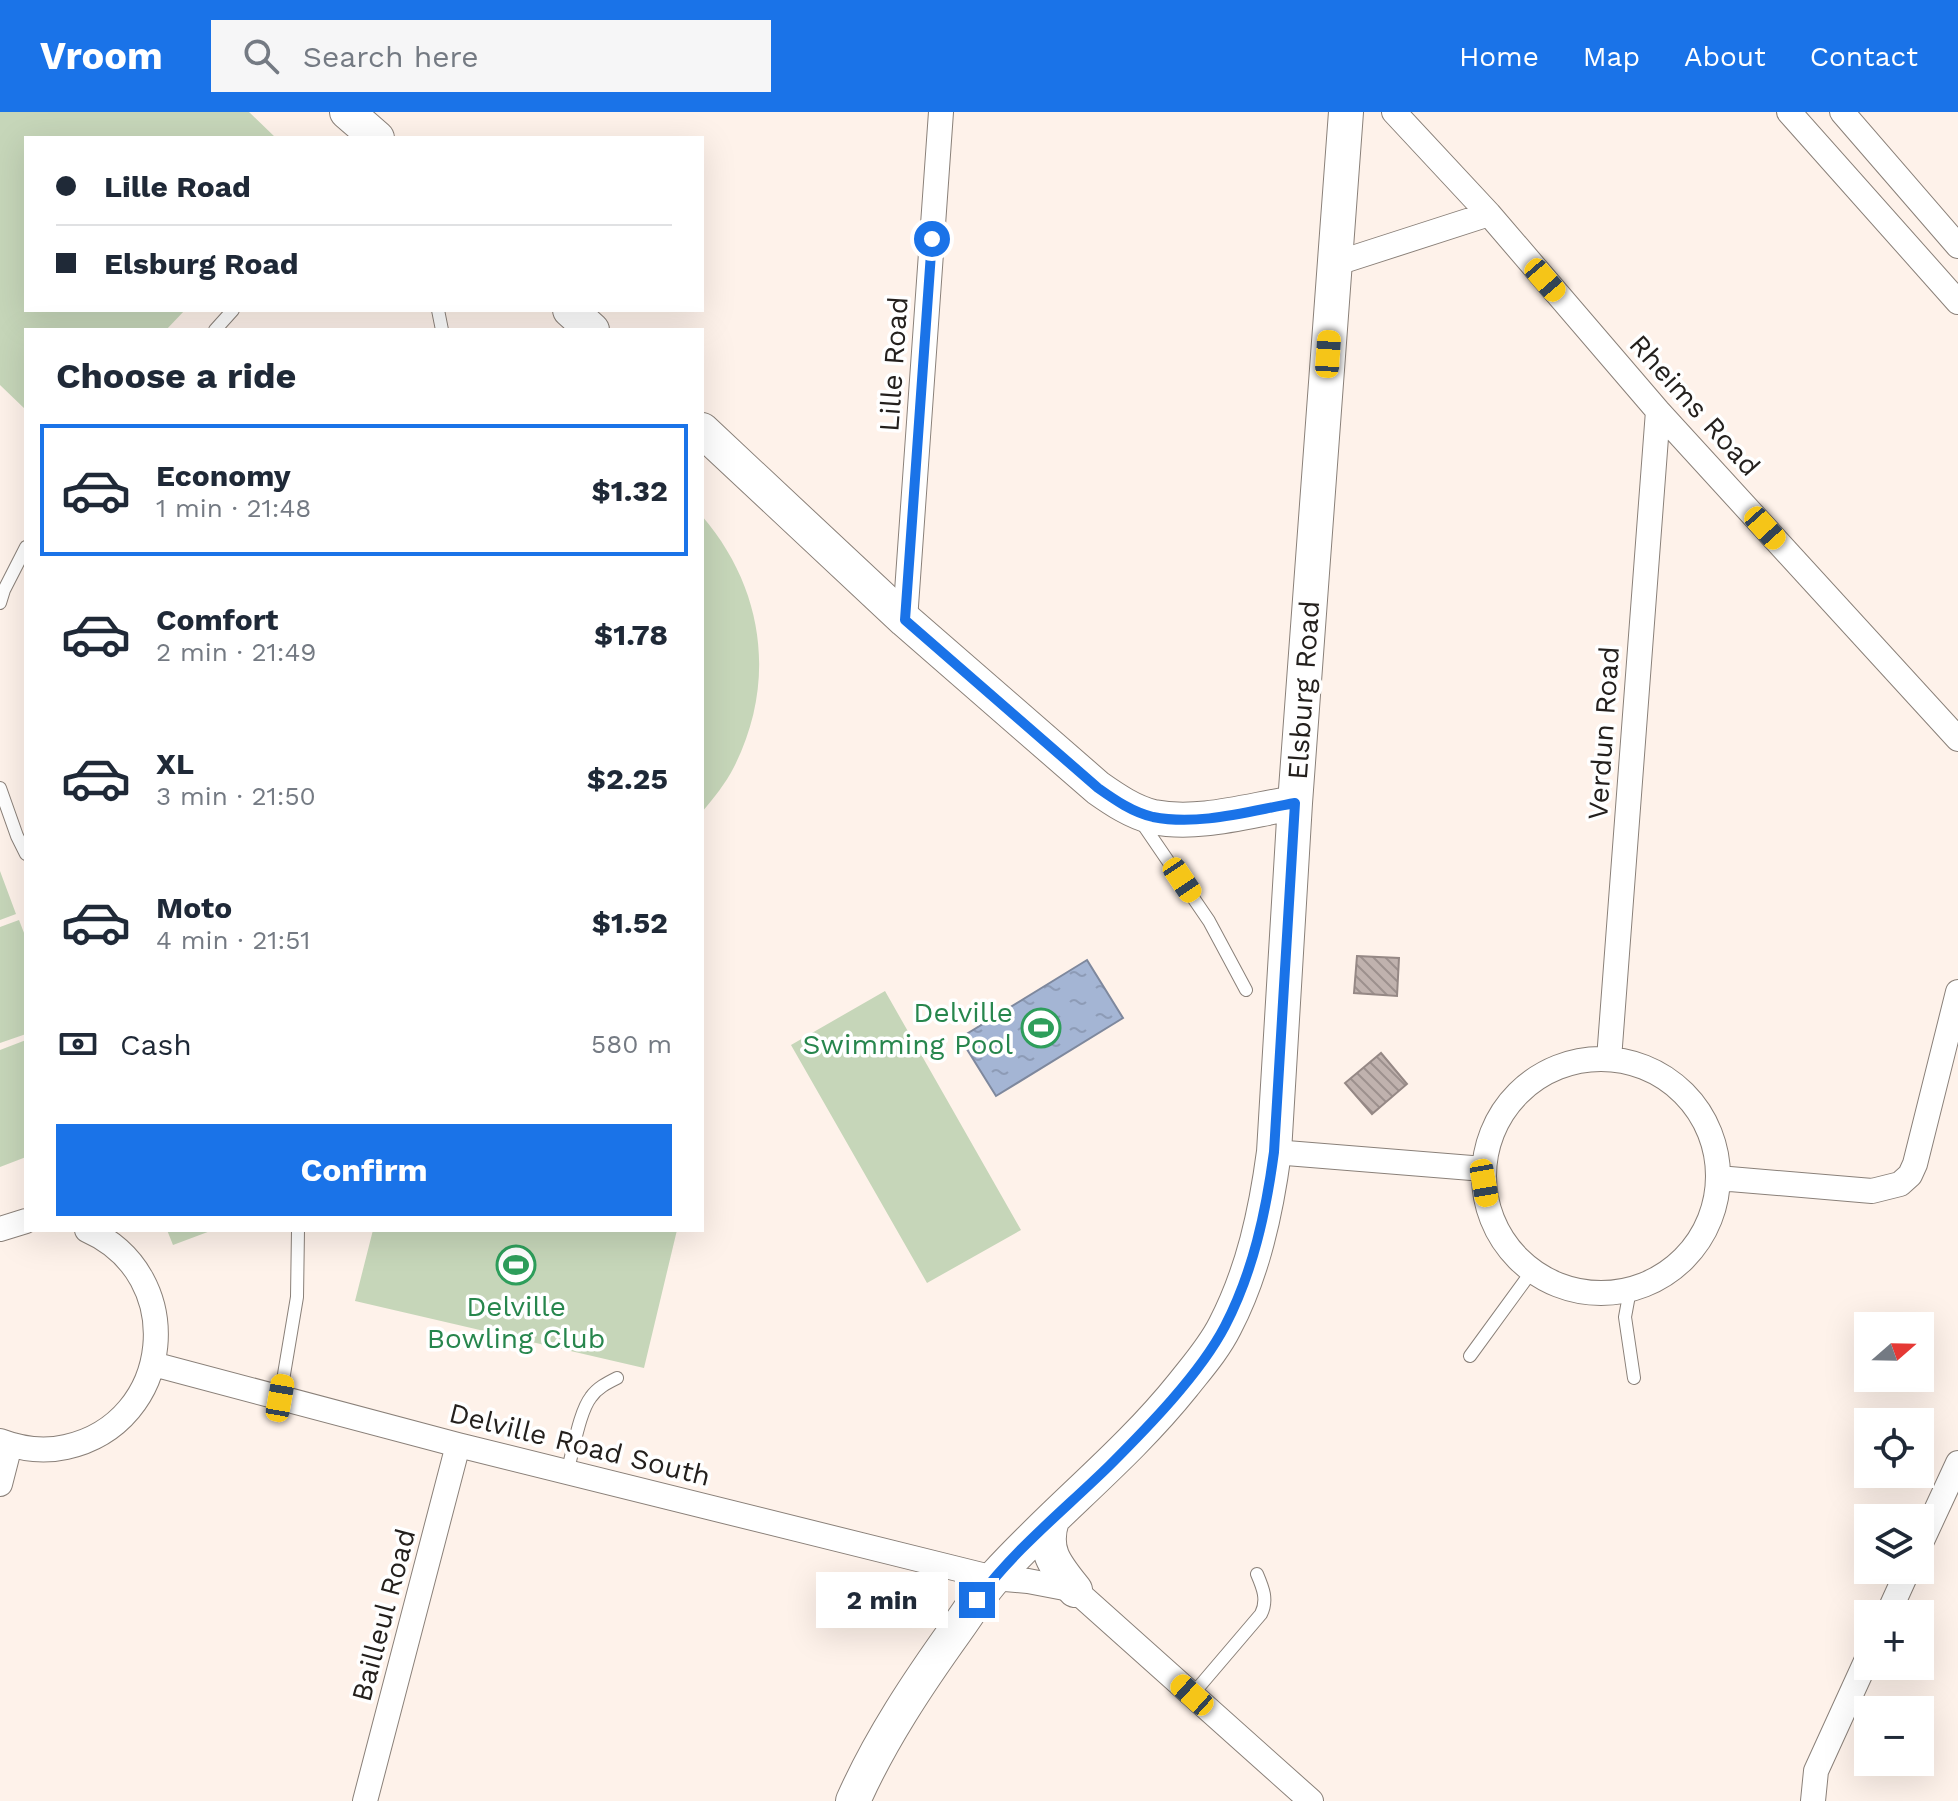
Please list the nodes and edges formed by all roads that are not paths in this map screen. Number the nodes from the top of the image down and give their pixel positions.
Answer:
1 (347, 112) edge
2 (941, 112) edge
3 (1346, 112) edge
4 (1394, 112) edge
5 (1789, 112) edge
6 (1842, 112) edge
7 (375, 136) edge
8 (1489, 214) junction
9 (1958, 246) edge
10 (1334, 264) junction
11 (1958, 302) edge
12 (231, 312) edge
13 (572, 312) edge
14 (217, 328) edge
15 (590, 328) edge
16 (1658, 411) junction
17 (704, 432) edge
18 (24, 551) edge
19 (0, 603) edge
20 (905, 620) junction
21 (1958, 739) edge
22 (0, 788) edge
23 (1295, 803) junction
24 (1133, 810) junction
25 (24, 850) edge
26 (1246, 990) dead end
27 (1958, 992) edge
28 (1609, 1059) junction
29 (1274, 1152) junction
30 (1484, 1169) junction
31 (1718, 1178) junction
32 (24, 1222) edge
33 (0, 1229) edge
34 (91, 1232) edge
35 (298, 1232) edge
36 (1532, 1271) junction
37 (1630, 1290) junction
38 (1470, 1356) dead end
39 (153, 1364) junction
40 (617, 1378) dead end
41 (1634, 1378) dead end
42 (280, 1398) junction
43 (5, 1443) edge
44 (458, 1445) junction
45 (1958, 1463) edge
46 (567, 1472) junction
47 (0, 1484) edge
48 (1934, 1515) edge
49 (1052, 1520) junction
50 (1257, 1574) dead end
51 (994, 1578) junction
52 (1075, 1590) junction
53 (1858, 1680) edge
54 (1192, 1695) junction
55 (1301, 1797) edge
56 (365, 1801) edge
57 (853, 1801) edge
58 (1813, 1801) edge

1 - 7 main road
2 - 20 street, Lille Road
3 - 10 main road, Elsburg Road
4 - 8 street, Rheims Road
5 - 11 street
6 - 9 street
8 - 10 street
8 - 16 street, Rheims Road
10 - 23 main road, Elsburg Road
12 - 14 lane
13 - 15 main road
16 - 21 street, Rheims Road
16 - 28 street, Verdun Road
17 - 20 main road
18 - 19 lane
20 - 24 main road
22 - 25 lane
23 - 24 main road
23 - 29 main road, Elsburg Road
24 - 26 lane
27 - 31 street
28 - 30 street
28 - 31 street
29 - 30 street
29 - 49 main road, Elsburg Road
30 - 36 street
31 - 37 street
32 - 33 street
34 - 39 street
35 - 42 lane
36 - 37 street
36 - 38 lane
37 - 41 lane
39 - 42 street, Delville Road South
39 - 43 street
40 - 46 lane
42 - 44 street, Delville Road South
43 - 47 street
44 - 46 street, Delville Road South
44 - 56 street, Bailleul Road
45 - 48 street
46 - 51 street, Delville Road South
49 - 51 main road, Elsburg Road
49 - 52 main road
50 - 54 lane
51 - 52 street, Delville Road South
51 - 57 main road, Elsburg Road
52 - 54 street
53 - 58 street
54 - 55 street

